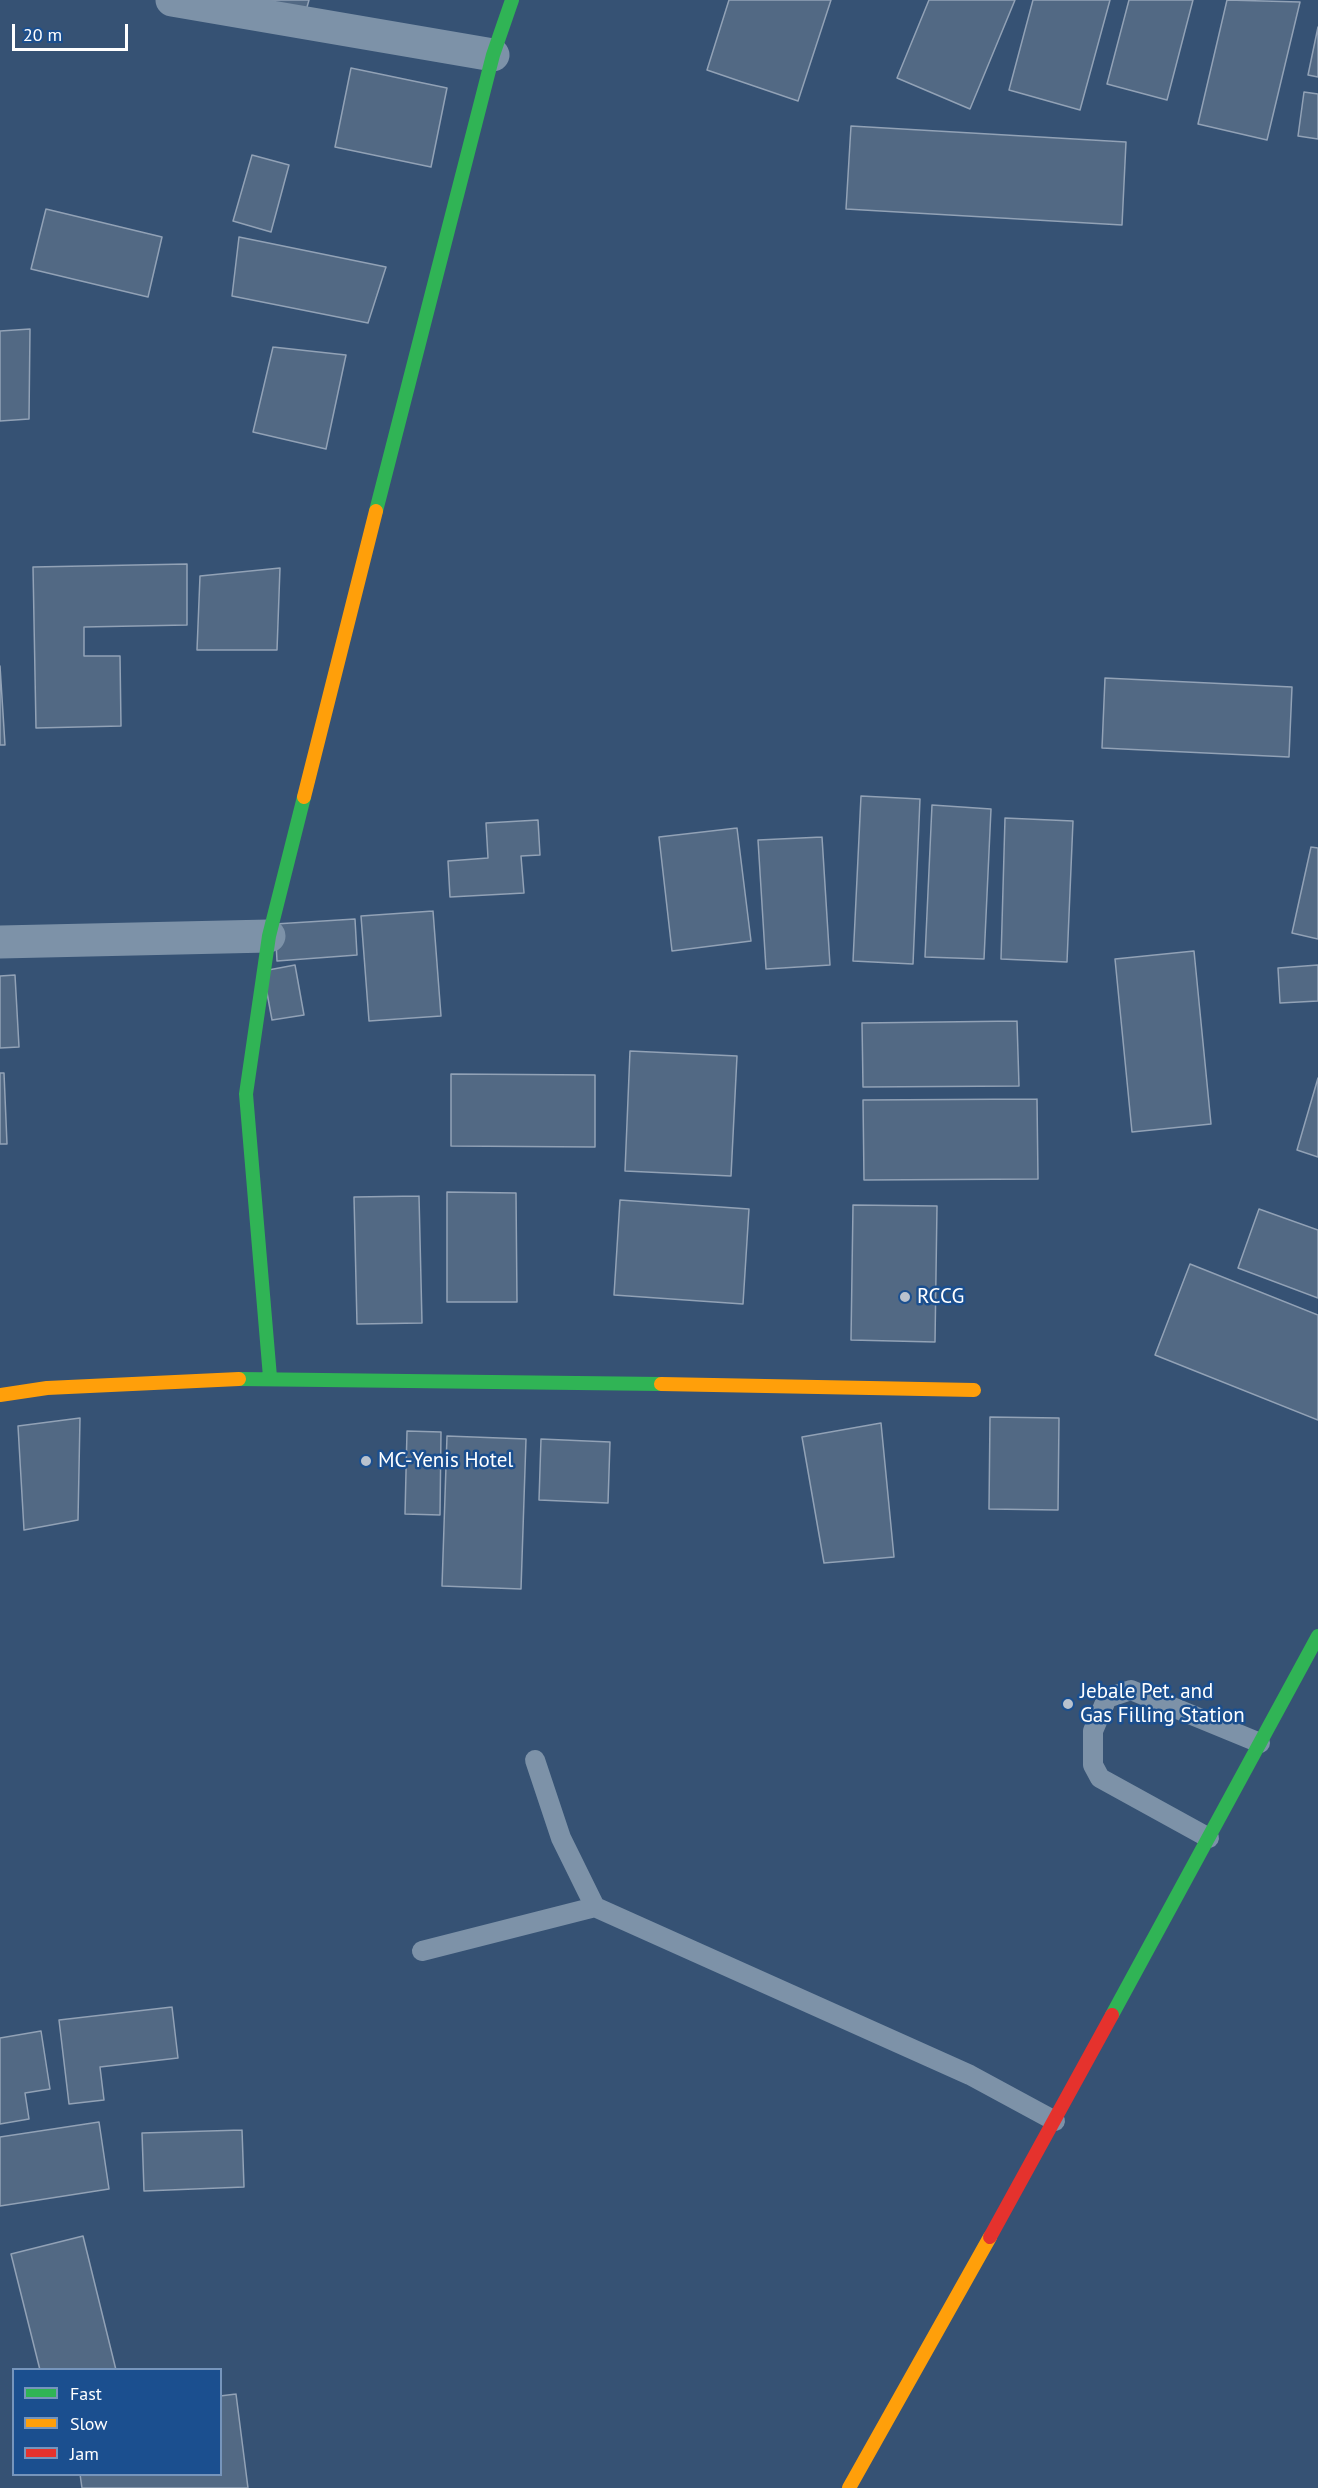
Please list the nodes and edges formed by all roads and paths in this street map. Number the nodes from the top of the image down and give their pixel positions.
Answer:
1 (172, 0) edge
2 (512, 0) edge
3 (493, 56) junction
4 (269, 936) junction
5 (0, 942) edge
6 (270, 1377) junction
7 (974, 1390) dead end
8 (0, 1395) edge
9 (1318, 1636) edge
10 (1260, 1743) junction
11 (535, 1760) dead end
12 (1209, 1838) junction
13 (595, 1907) junction
14 (422, 1951) dead end
15 (1055, 2121) junction
16 (849, 2488) edge

1 - 3 street
2 - 3 street
3 - 4 street
4 - 5 street
4 - 6 street
6 - 7 street
6 - 8 street
9 - 10 street
10 - 12 street
10 - 12 lane
11 - 13 lane
12 - 15 street
13 - 14 lane
13 - 15 lane
15 - 16 street

